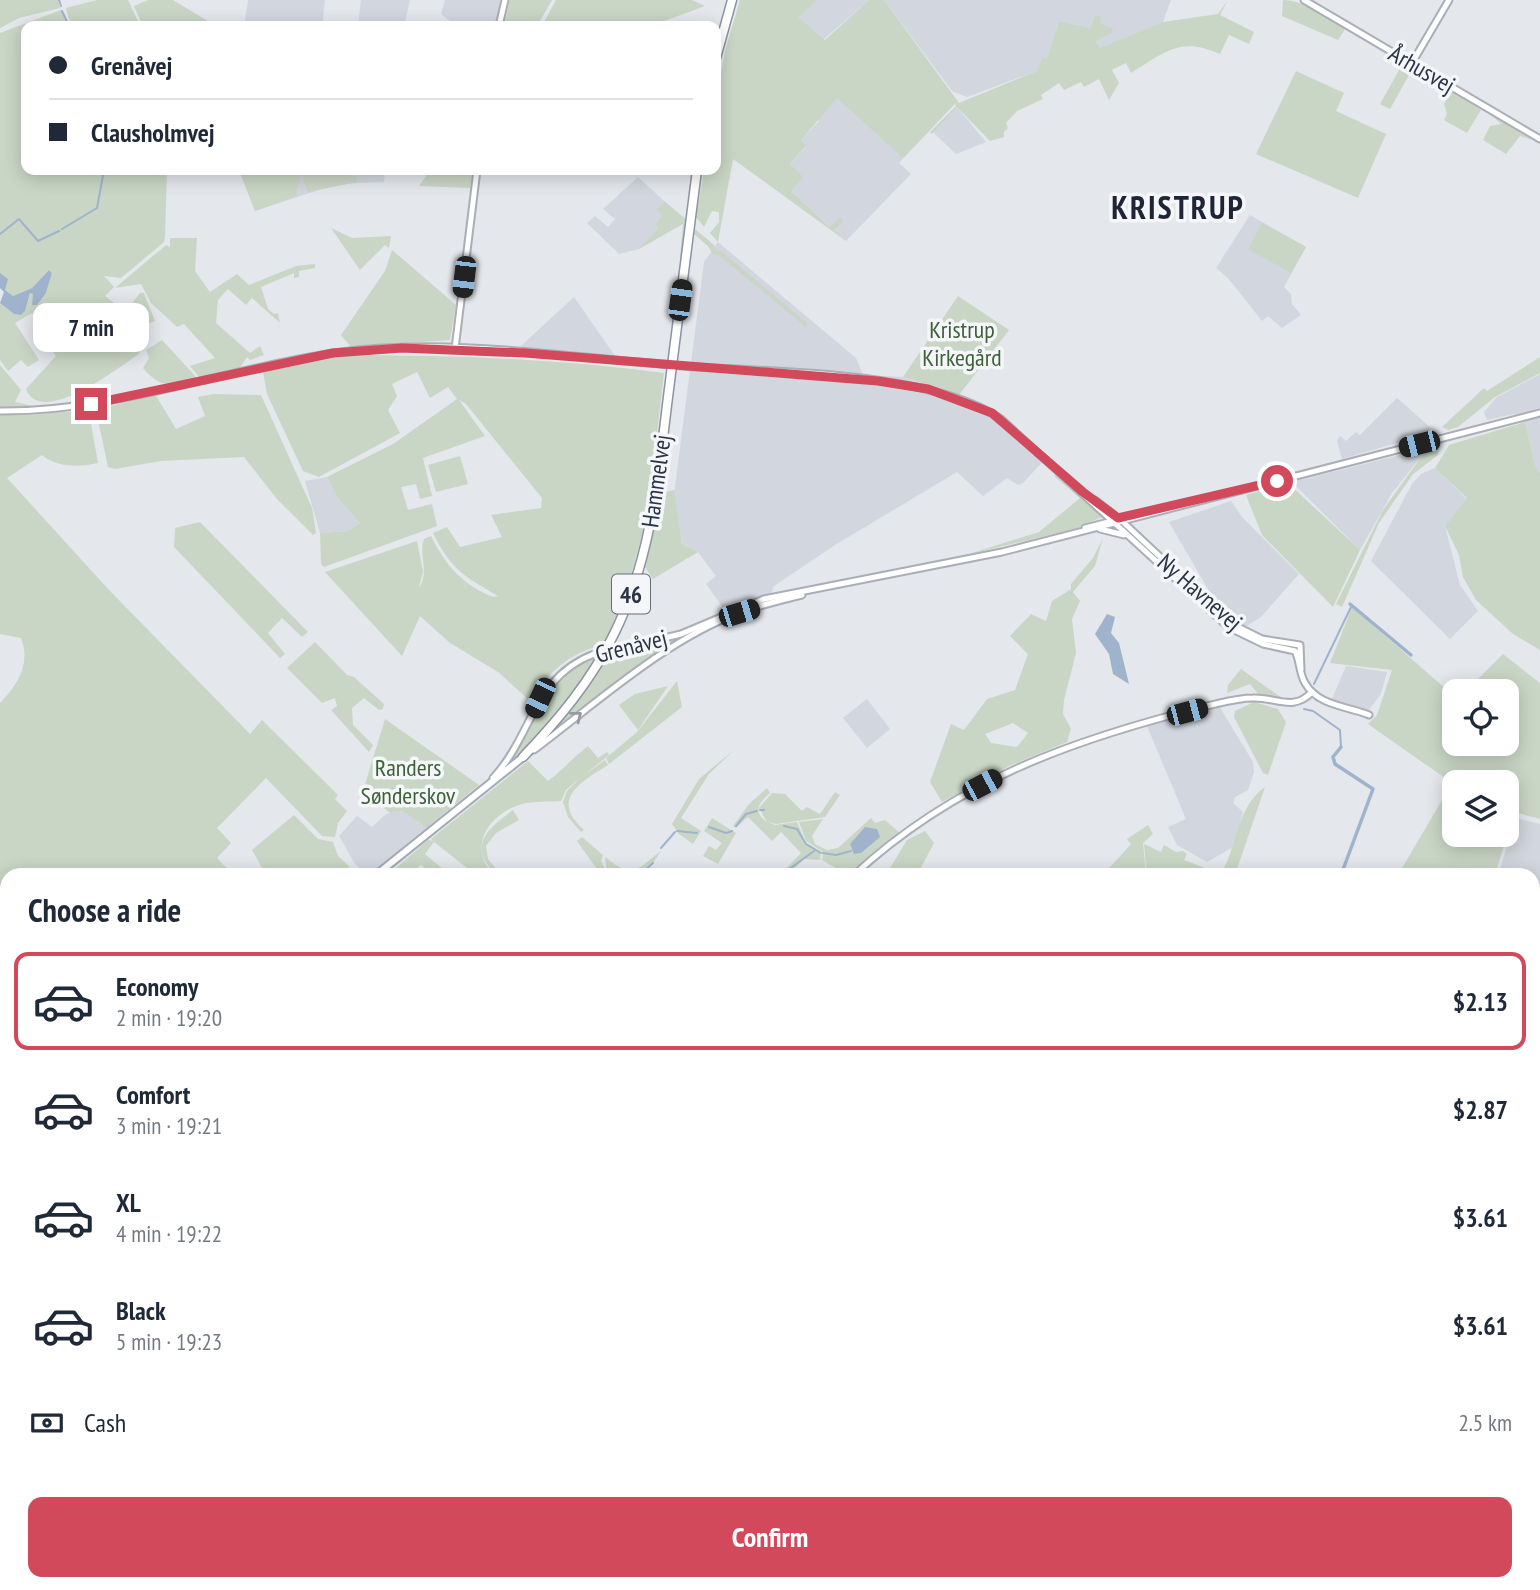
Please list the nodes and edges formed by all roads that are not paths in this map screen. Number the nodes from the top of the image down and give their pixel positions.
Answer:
1 (505, 0) edge
2 (732, 0) edge
3 (1304, 0) edge
4 (1449, 0) edge
5 (500, 21) edge
6 (721, 40) edge
7 (1412, 63) junction
8 (1540, 139) edge
9 (476, 175) edge
10 (696, 175) edge
11 (455, 349) junction
12 (672, 365) junction
13 (0, 411) edge
14 (1540, 413) edge
15 (1117, 521) junction
16 (1076, 533) junction
17 (1052, 539) junction
18 (1131, 539) junction
19 (853, 582) junction
20 (1301, 673) junction
21 (1312, 692) junction
22 (1368, 715) dead end
23 (523, 757) junction
24 (474, 799) junction
25 (385, 868) edge
26 (863, 868) edge

1 - 5 street
2 - 6 highway
3 - 7 street, Århusvej
4 - 7 street
7 - 8 street, Århusvej
9 - 11 street
10 - 12 highway, Hammelvej / 46
11 - 12 street
11 - 13 street
12 - 15 street
12 - 23 highway, Hammelvej / 46
14 - 15 street, Grenåvej
15 - 16 street, Grenåvej
15 - 17 street, Grenåvej
15 - 18 street, Ny Havnevej
15 - 20 street, Ny Havnevej
16 - 17 street, Grenåvej
16 - 18 street
17 - 19 street, Grenåvej
18 - 20 street, Ny Havnevej
23 -> 19 street, Grenåvej
19 - 24 street, Grenåvej, bridge
20 - 21 street, Ny Havnevej
21 - 22 street
21 - 26 street
23 - 24 main road, Grenåvej / 46
24 - 25 main road, Grenåvej / 46

